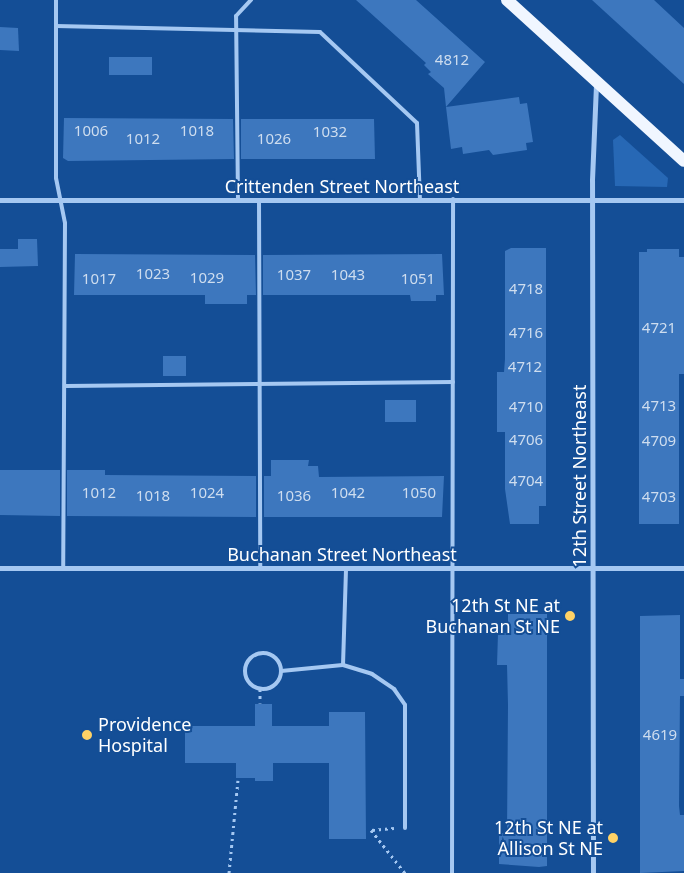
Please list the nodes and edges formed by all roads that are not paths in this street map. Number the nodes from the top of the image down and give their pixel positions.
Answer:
1 (56, 0) edge
2 (251, 0) edge
3 (509, 1) edge
4 (56, 26) junction
5 (236, 29) junction
6 (596, 80) junction
7 (684, 161) edge
8 (453, 199) junction
9 (592, 199) junction
10 (0, 200) edge
11 (61, 200) junction
12 (238, 200) junction
13 (259, 200) junction
14 (420, 200) junction
15 (684, 200) edge
16 (453, 382) junction
17 (260, 384) junction
18 (66, 386) junction
19 (452, 566) junction
20 (0, 568) edge
21 (63, 568) junction
22 (260, 568) junction
23 (346, 568) junction
24 (593, 568) junction
25 (684, 568) edge
26 (343, 665) junction
27 (281, 671) junction
28 (405, 828) road end
29 (452, 873) edge
30 (593, 873) edge

1 - 4 lane
2 - 5 lane
3 - 6 main road
4 - 5 lane
4 - 11 lane
5 - 12 lane
5 - 14 lane
6 - 7 main road
6 - 9 street, 12th Street Northeast
8 - 9 street, Crittenden Street Northeast
8 - 14 street, Crittenden Street Northeast
8 - 16 lane
9 - 15 street, Crittenden Street Northeast
9 - 24 street, 12th Street Northeast
10 - 11 street, Crittenden Street Northeast
11 - 12 street, Crittenden Street Northeast
11 - 18 lane
12 - 13 street, Crittenden Street Northeast
13 - 14 street, Crittenden Street Northeast
13 - 17 lane
16 - 17 lane
16 - 19 lane
17 - 18 lane
17 - 22 lane
18 - 21 lane
19 - 23 street, Buchanan Street Northeast
19 - 24 street, Buchanan Street Northeast
19 - 29 lane
20 - 21 street, Buchanan Street Northeast
21 - 22 street, Buchanan Street Northeast
22 - 23 street, Buchanan Street Northeast
23 - 26 lane
24 - 25 street, Buchanan Street Northeast
24 - 30 street, 12th Street Northeast
26 - 27 lane
26 - 28 lane
27 - 27 lane

